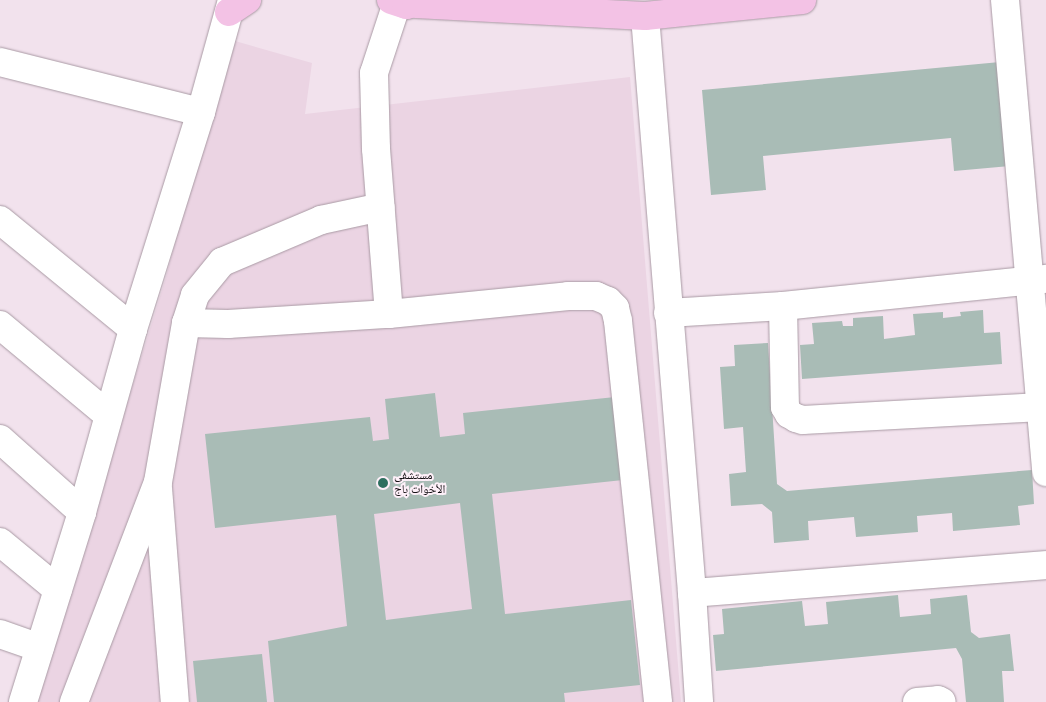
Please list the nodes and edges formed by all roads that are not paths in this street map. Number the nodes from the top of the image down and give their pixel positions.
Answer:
1 (802, 0) edge
2 (1004, 0) edge
3 (408, 2) edge
4 (236, 4) edge
5 (646, 16) junction
6 (0, 62) edge
7 (201, 112) junction
8 (380, 207) junction
9 (0, 220) edge
10 (1038, 280) edge
11 (783, 306) junction
12 (668, 313) junction
13 (389, 314) junction
14 (186, 323) junction
15 (0, 325) edge
16 (133, 329) junction
17 (1042, 407) edge
18 (108, 415) junction
19 (0, 439) edge
20 (1046, 472) edge
21 (158, 482) junction
22 (82, 512) junction
23 (0, 542) edge
24 (1046, 565) edge
25 (58, 590) junction
26 (692, 593) junction
27 (0, 634) edge
28 (40, 648) junction
29 (23, 702) edge
30 (74, 702) edge
31 (175, 702) edge
32 (658, 702) edge
33 (699, 702) edge
34 (917, 702) edge
35 (942, 702) edge

1 - 5 main road
2 - 10 street
3 - 5 main road
3 - 8 street
4 - 7 street
5 - 12 street
6 - 7 street
7 - 16 street
8 - 13 street
8 - 14 street
9 - 16 street
10 - 11 street
10 - 17 street
11 - 12 street
11 - 17 street
12 - 26 street
13 - 14 street
13 - 32 street
14 - 21 street
15 - 18 street
16 - 18 street
17 - 20 street
18 - 22 street
19 - 22 street
21 - 30 street
21 - 31 street
22 - 25 street
23 - 25 street
24 - 26 street
25 - 28 street
26 - 33 street
27 - 28 street
28 - 29 street
34 - 35 street

